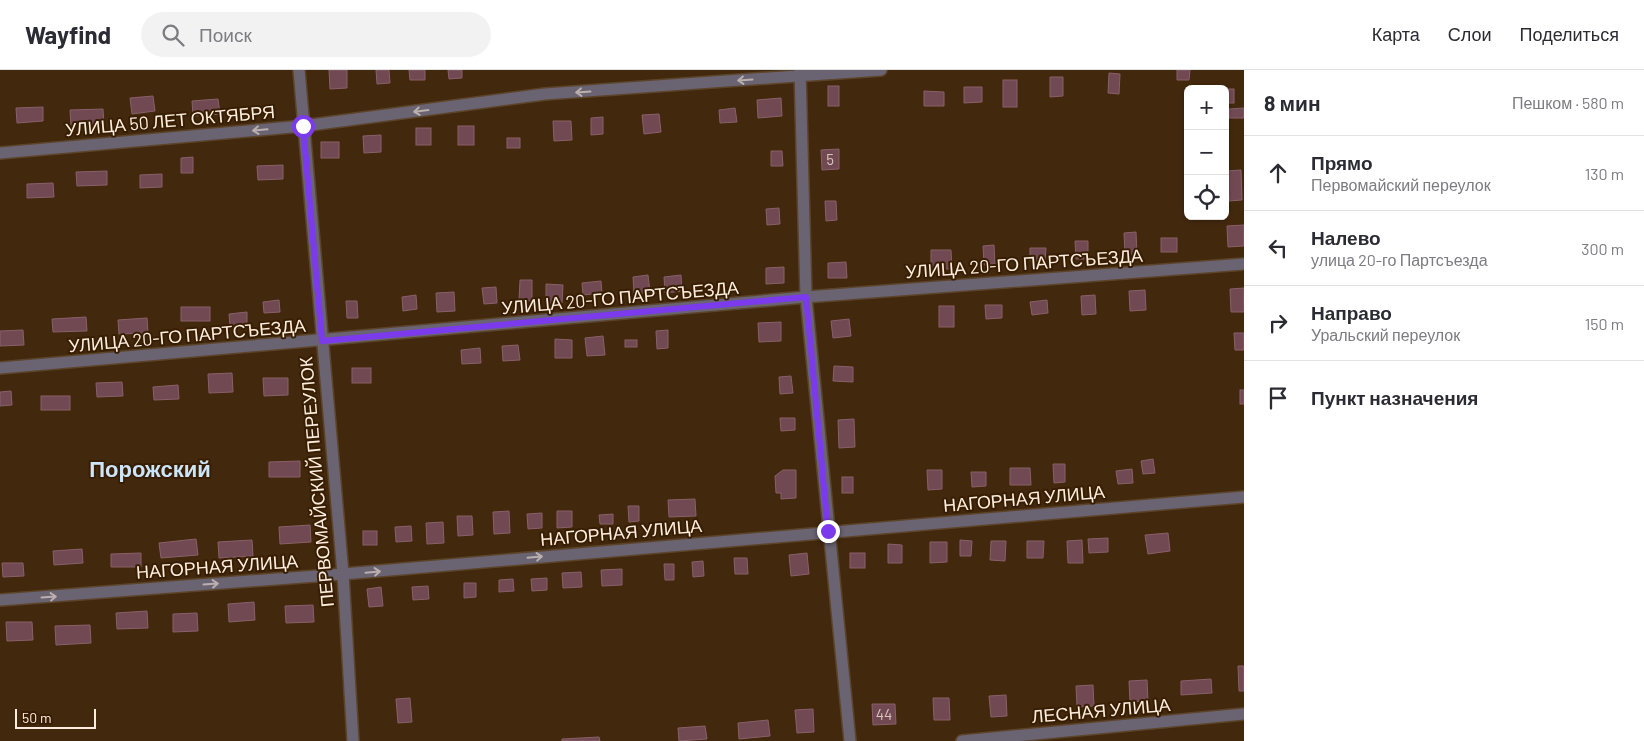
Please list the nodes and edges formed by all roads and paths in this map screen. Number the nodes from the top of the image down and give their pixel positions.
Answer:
1 (299, 70) edge
2 (881, 70) edge
3 (800, 73) edge
4 (303, 126) junction
5 (0, 153) edge
6 (1244, 264) edge
7 (806, 297) junction
8 (322, 341) junction
9 (0, 368) edge
10 (1244, 497) edge
11 (828, 531) junction
12 (343, 574) junction
13 (0, 600) edge
14 (1244, 714) edge
15 (353, 741) edge
16 (850, 741) edge
17 (962, 741) edge

1 - 4 street, ПЕРВОМАЙСКИЙ ПЕРЕУЛОК
2 - 3 street, УЛИЦА 50 ЛЕТ ОКТЯБРЯ
3 -> 4 street, УЛИЦА 50 ЛЕТ ОКТЯБРЯ
3 - 7 street
4 -> 5 street, УЛИЦА 50 ЛЕТ ОКТЯБРЯ
4 - 8 street, ПЕРВОМАЙСКИЙ ПЕРЕУЛОК
6 - 7 street, УЛИЦА 20-ГО ПАРТСЪЕЗДА
7 - 8 street, УЛИЦА 20-ГО ПАРТСЪЕЗДА
7 - 11 street
8 - 9 street, УЛИЦА 20-ГО ПАРТСЪЕЗДА
8 - 12 street, ПЕРВОМАЙСКИЙ ПЕРЕУЛОК
10 - 11 street, НАГОРНАЯ УЛИЦА
12 -> 11 street, НАГОРНАЯ УЛИЦА
11 - 16 street
13 -> 12 street, НАГОРНАЯ УЛИЦА
12 - 15 street, ПЕРВОМАЙСКИЙ ПЕРЕУЛОК
14 - 17 street, ЛЕСНАЯ УЛИЦА

